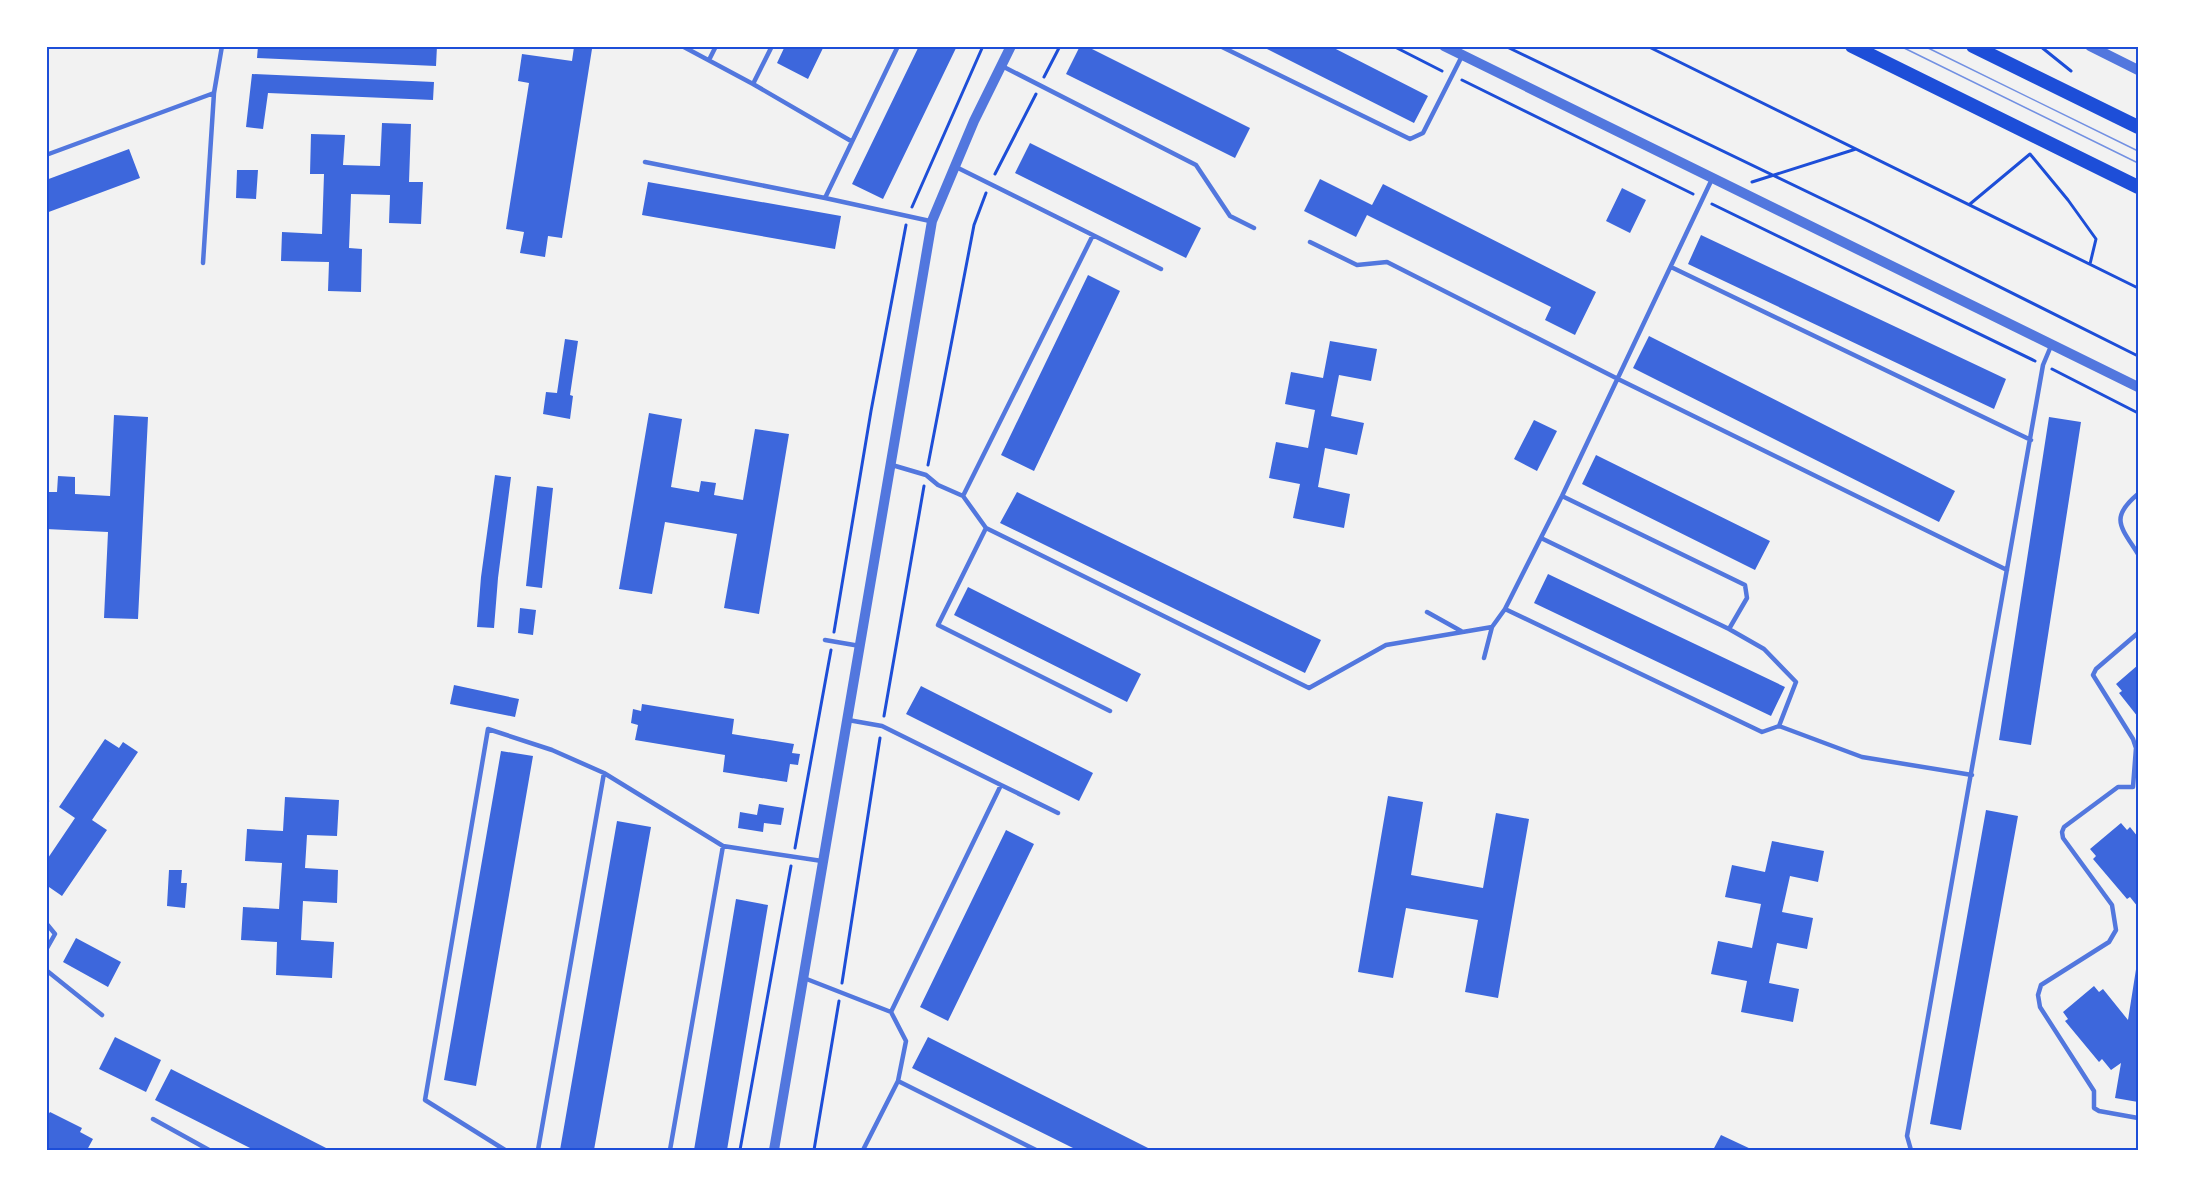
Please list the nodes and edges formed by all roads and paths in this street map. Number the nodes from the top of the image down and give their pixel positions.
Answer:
1 (222, 46) edge
2 (682, 46) edge
3 (716, 46) edge
4 (772, 46) edge
5 (898, 46) edge
6 (983, 46) edge
7 (1011, 46) edge
8 (1060, 46) edge
9 (1220, 46) edge
10 (1393, 46) edge
11 (1444, 46) edge
12 (1505, 46) edge
13 (1647, 46) edge
14 (1852, 46) edge
15 (1973, 46) edge
16 (2040, 46) edge
17 (2090, 46) edge
18 (1462, 55) junction
19 (709, 60) junction
20 (1001, 66) junction
21 (2139, 70) edge
22 (2071, 71) dead end
23 (1452, 75) junction
24 (753, 84) junction
25 (1040, 85) junction
26 (214, 93) junction
27 (2139, 127) edge
28 (851, 141) junction
29 (1856, 149) junction
30 (46, 155) edge
31 (645, 162) dead end
32 (954, 166) junction
33 (1772, 175) junction
34 (1712, 179) junction
35 (1752, 182) dead end
36 (990, 184) junction
37 (2139, 187) edge
38 (825, 198) junction
39 (1702, 199) junction
40 (1969, 204) junction
41 (908, 217) junction
42 (932, 221) junction
43 (1254, 228) dead end
44 (1093, 235) junction
45 (1310, 242) dead end
46 (203, 263) dead end
47 (2090, 264) junction
48 (1671, 267) junction
49 (1161, 269) dead end
50 (2139, 288) edge
51 (2052, 344) junction
52 (2139, 356) edge
53 (2043, 364) junction
54 (1618, 380) junction
55 (2139, 387) edge
56 (2139, 413) edge
57 (2031, 440) junction
58 (891, 465) junction
59 (926, 475) junction
60 (2139, 494) edge
61 (963, 496) junction
62 (1562, 496) junction
63 (986, 528) junction
64 (1541, 538) junction
65 (2139, 554) edge
66 (2007, 570) junction
67 (1505, 609) junction
68 (1427, 612) dead end
69 (1492, 627) junction
70 (1729, 629) junction
71 (1461, 631) junction
72 (2139, 633) edge
73 (825, 640) dead end
74 (833, 641) junction
75 (860, 645) junction
76 (1484, 658) dead end
77 (1110, 711) dead end
78 (848, 720) junction
79 (882, 726) junction
80 (1779, 726) junction
81 (604, 773) junction
82 (1972, 775) junction
83 (1001, 785) junction
84 (2136, 788) edge
85 (1058, 813) dead end
86 (723, 846) junction
87 (793, 857) junction
88 (824, 861) junction
89 (46, 922) edge
90 (46, 950) edge
91 (46, 970) edge
92 (804, 978) junction
93 (841, 992) junction
94 (891, 1012) junction
95 (102, 1015) dead end
96 (898, 1081) junction
97 (2139, 1118) edge
98 (153, 1119) dead end
99 (209, 1150) edge
100 (505, 1150) edge
101 (538, 1150) edge
102 (670, 1150) edge
103 (740, 1150) edge
104 (774, 1150) edge
105 (814, 1150) edge
106 (863, 1150) edge
107 (1036, 1150) edge
108 (1911, 1150) edge

1 - 26 lane
2 - 19 lane
3 - 19 lane
4 - 24 lane
5 - 28 lane
6 - 41 path
7 - 20 street
8 - 25 path
9 - 23 lane
10 - 23 path
11 - 18 street
12 - 33 path
13 - 29 path
14 - 37 main road
15 - 27 main road
16 - 22 path
17 - 21 street
18 - 23 lane
18 - 34 street
19 - 24 lane
20 - 25 lane
20 - 32 street
23 - 39 path
24 - 28 lane
25 - 36 path
25 - 43 lane
26 - 30 lane
26 - 46 lane
28 - 38 lane
29 - 33 path
29 - 40 path
31 - 38 lane
32 - 36 lane
32 - 42 street
33 - 35 path
33 - 52 path
34 - 39 lane
34 - 51 street
36 - 44 lane
36 - 59 path
38 - 41 lane
39 - 48 lane
39 - 53 path
40 - 47 path
40 - 47 path
41 - 42 lane
41 - 74 path
42 - 58 street
44 - 49 lane
44 - 61 lane
45 - 54 lane
47 - 50 path
48 - 54 lane
48 - 57 lane
51 - 53 lane
51 - 55 street
53 - 56 path
53 - 57 lane
54 - 62 lane
54 - 66 lane
57 - 66 lane
58 - 59 lane
58 - 75 street
59 - 61 lane
59 - 79 path
60 - 65 lane
61 - 63 lane
62 - 64 lane
62 - 70 lane
63 - 71 lane
63 - 77 lane
64 - 67 lane
64 - 70 lane
66 - 82 lane
67 - 69 lane
67 - 80 lane
68 - 71 lane
69 - 71 lane
69 - 76 lane
70 - 80 lane
72 - 84 lane
73 - 74 lane
74 - 75 lane
74 - 87 path
75 - 78 street
78 - 79 lane
78 - 88 street
79 - 83 lane
79 - 93 path
80 - 82 lane
81 - 86 lane
81 - 100 lane
81 - 101 lane
82 - 108 lane
83 - 85 lane
83 - 94 lane
84 - 97 lane
86 - 87 lane
86 - 102 lane
87 - 88 lane
87 - 103 path
88 - 92 street
89 - 90 lane
91 - 95 lane
92 - 93 lane
92 - 104 street
93 - 94 lane
93 - 105 path
94 - 96 lane
96 - 106 lane
96 - 107 lane
98 - 99 lane

